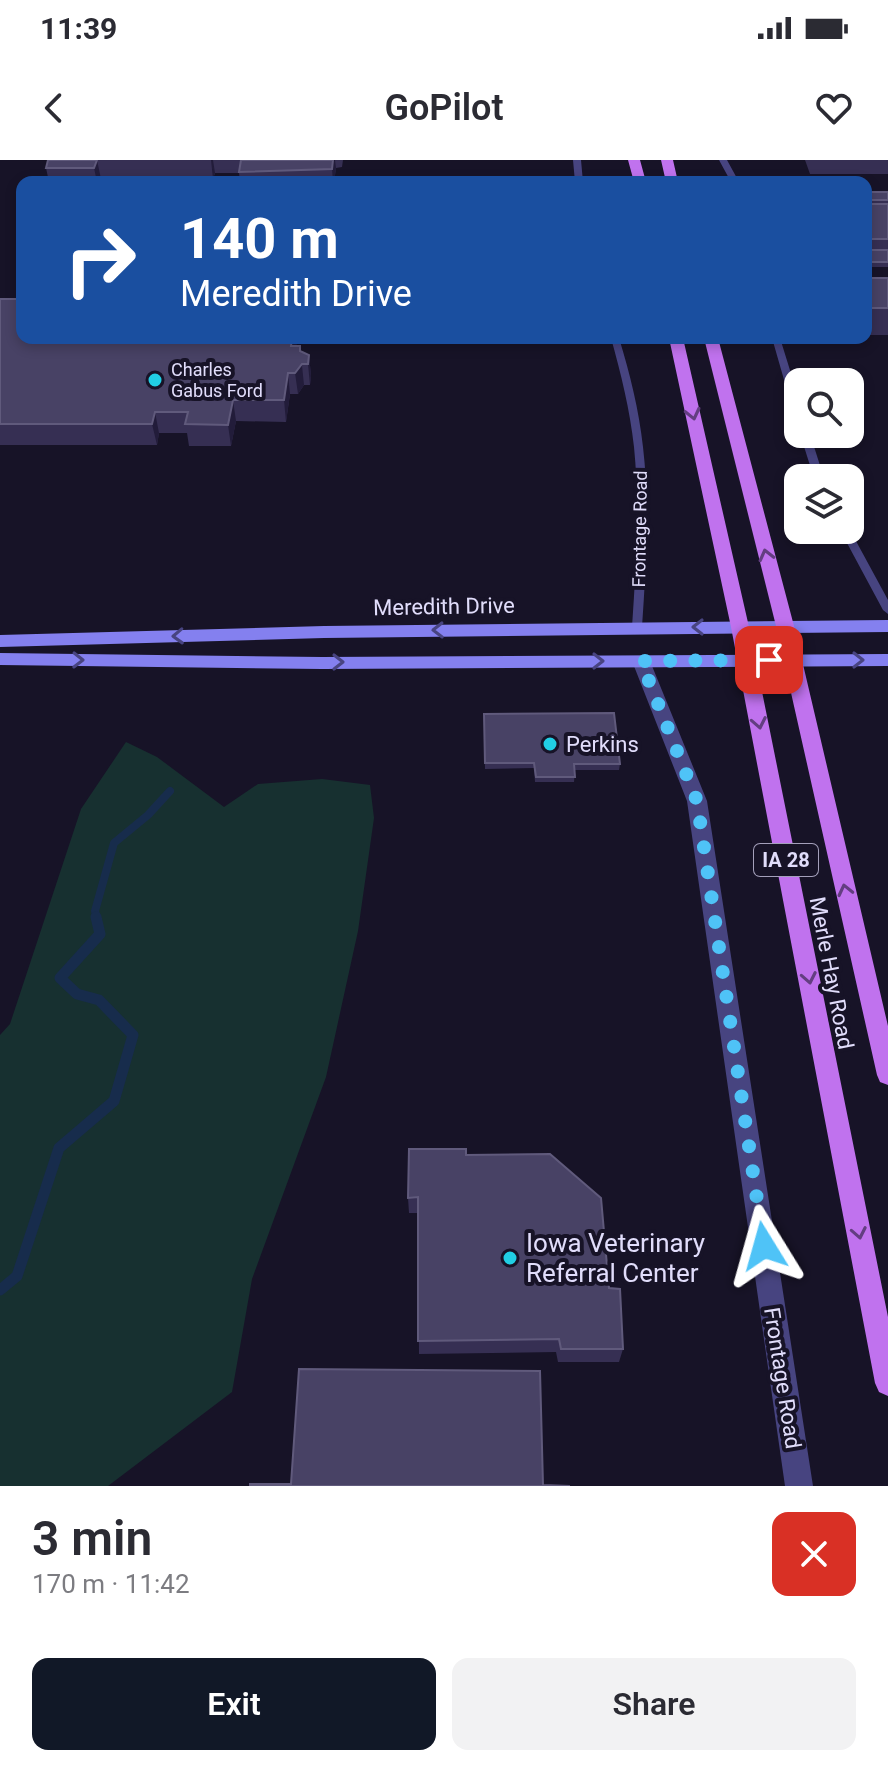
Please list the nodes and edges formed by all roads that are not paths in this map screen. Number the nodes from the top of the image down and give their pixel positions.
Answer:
1 (617, 344) edge
2 (677, 344) edge
3 (713, 344) edge
4 (778, 344) edge
5 (785, 368) edge
6 (853, 544) edge
7 (888, 610) edge
8 (785, 626) junction
9 (888, 626) edge
10 (637, 627) junction
11 (740, 627) junction
12 (0, 641) edge
13 (0, 659) edge
14 (747, 660) junction
15 (792, 660) junction
16 (888, 660) edge
17 (641, 661) junction
18 (888, 1075) edge
19 (888, 1383) edge
20 (799, 1486) edge

1 - 10 lane, Frontage Road
2 -> 11 main road, Merle Hay Road / IA 28
8 -> 3 main road, Merle Hay Road / IA 28
4 - 5 lane
6 - 7 lane
8 - 9 main road, Meredith Drive
8 - 11 main road, Meredith Drive
8 - 15 main road, Merle Hay Road / IA 28
11 -> 10 main road, Meredith Drive
10 -> 12 main road, Meredith Drive
11 - 14 main road, Merle Hay Road / IA 28
13 -> 17 main road
14 - 15 main road
14 - 17 main road
14 -> 19 main road, Merle Hay Road / IA 28
15 -> 16 main road
18 -> 15 main road, Merle Hay Road / IA 28
17 - 20 street, Frontage Road

